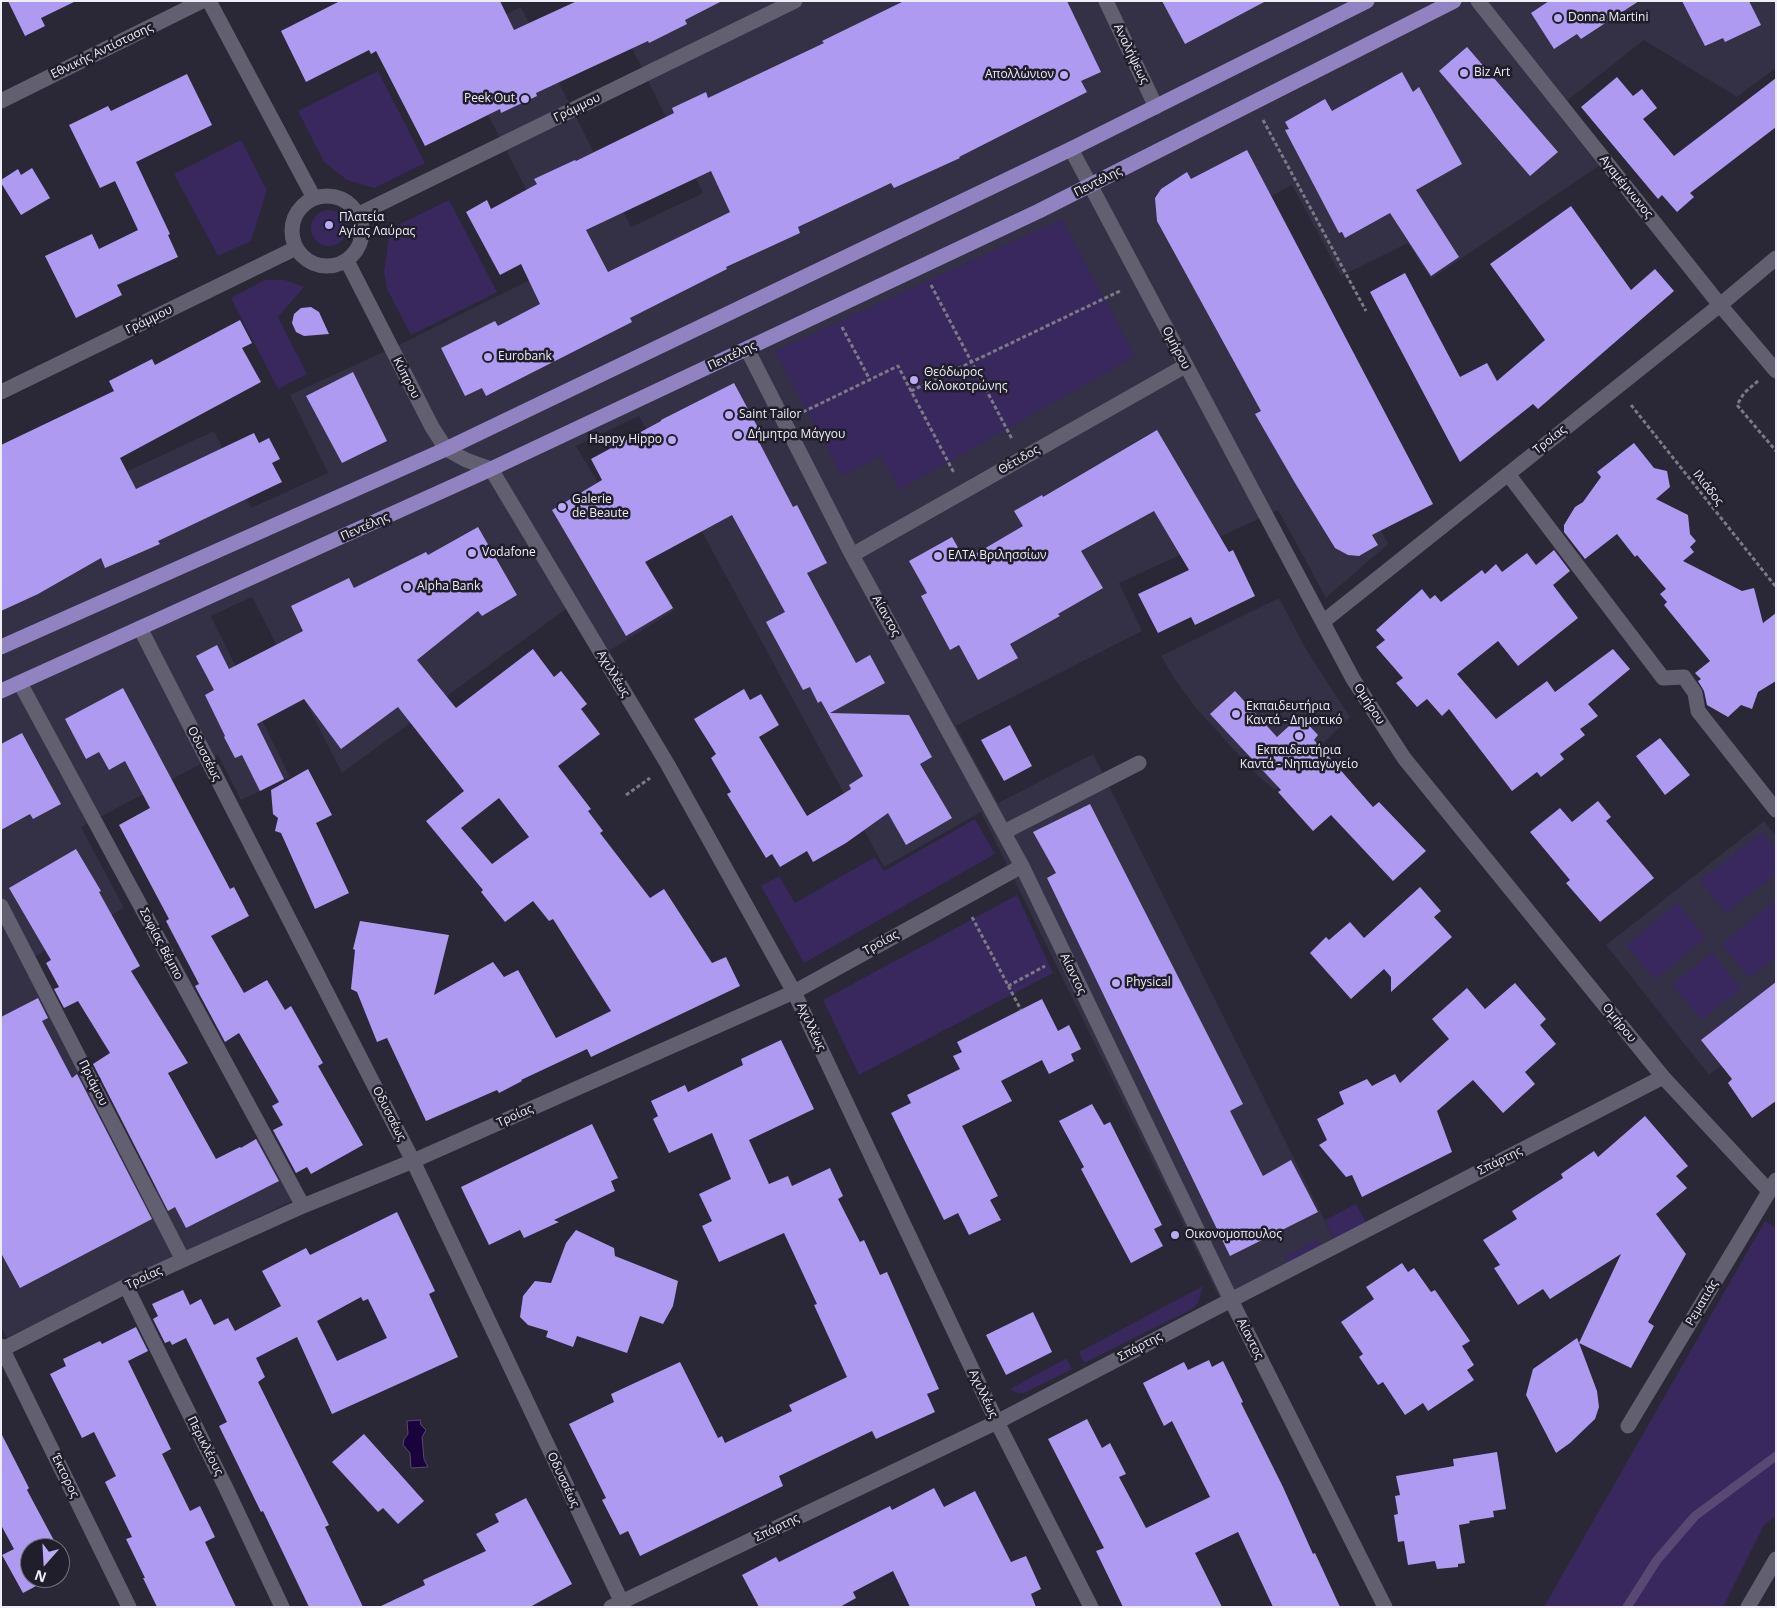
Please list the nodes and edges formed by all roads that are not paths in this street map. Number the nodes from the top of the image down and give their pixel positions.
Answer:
1 (202, 1) edge
2 (209, 1) edge
3 (795, 1) edge
4 (1106, 1) edge
5 (1367, 1) edge
6 (1454, 1) edge
7 (1478, 1) edge
8 (1, 101) edge
9 (1156, 107) junction
10 (1071, 149) junction
11 (1091, 185) junction
12 (314, 198) junction
13 (359, 214) junction
14 (296, 248) junction
15 (1776, 258) edge
16 (348, 261) junction
17 (1720, 305) junction
18 (747, 349) junction
19 (1185, 366) junction
20 (1774, 370) edge
21 (1, 392) edge
22 (446, 448) junction
23 (491, 469) junction
24 (1508, 474) junction
25 (852, 555) junction
26 (1324, 621) junction
27 (140, 628) junction
28 (1, 647) edge
29 (20, 682) junction
30 (1, 691) edge
31 (1140, 763) dead end
32 (1776, 810) edge
33 (1004, 832) junction
34 (1022, 866) junction
35 (1, 906) edge
36 (794, 992) junction
37 (1663, 1077) junction
38 (413, 1161) junction
39 (1772, 1185) edge
40 (303, 1206) junction
41 (184, 1260) junction
42 (126, 1286) junction
43 (1231, 1300) junction
44 (2, 1348) edge
45 (997, 1422) junction
46 (1628, 1426) dead end
47 (1776, 1559) edge
48 (619, 1605) edge
49 (129, 1607) edge
50 (282, 1607) edge
51 (1091, 1607) edge
52 (1385, 1607) edge
53 (1748, 1607) edge

1 - 8 street, Εθνικής Αντίστασης
2 - 12 street
3 - 13 street, Γράμμου
4 - 9 street, Αναλήψεως
5 - 9 main road
6 - 11 main road, Πεντέλης
7 - 17 street, Αγαμέμνωνος
9 - 10 main road
10 - 11 street, Ομήρου
10 - 22 main road
11 - 18 main road, Πεντέλης
11 - 19 street, Ομήρου
12 - 13 street
12 - 14 street
13 - 16 street
14 - 16 street
14 - 21 street, Γράμμου
15 - 17 street, Τροίας
16 - 22 street, Κύπρου
17 - 20 street, Αγαμέμνωνος
17 - 24 street, Τροίας
18 - 23 main road, Πεντέλης
18 - 25 street, Αίαντος
19 - 25 street, Θέτιδος
19 - 26 street, Ομήρου
22 - 23 street, Κύπρου
22 - 28 main road
23 - 27 main road, Πεντέλης
23 - 36 street, Αχιλλέως
24 - 26 street, Τροίας
24 - 32 street
25 - 33 street, Αίαντος
26 - 37 street, Ομήρου
27 - 29 main road, Πεντέλης
27 - 38 street, Οδυσσέως
29 - 30 main road, Πεντέλης
29 - 40 street, Σοφίας Βέμπο
31 - 33 street
33 - 34 street, Αίαντος
34 - 36 street, Τροίας
34 - 43 street, Αίαντος
35 - 41 street, Πριάμου
36 - 38 street, Τροίας
36 - 45 street, Αχιλλέως
37 - 39 street, Ομήρου
37 - 43 street, Σπάρτης
38 - 40 street, Τροίας
38 - 48 street, Οδυσσέως
39 - 46 street, Ρεματιάς
40 - 41 street, Τροίας
41 - 42 street, Τροίας
42 - 44 street, Τροίας
42 - 50 street, Περικλέους
43 - 45 street, Σπάρτης
43 - 52 street, Αίαντος
44 - 49 street, Έκτορος
45 - 48 street, Σπάρτης
45 - 51 street, Αχιλλέως
47 - 53 street

